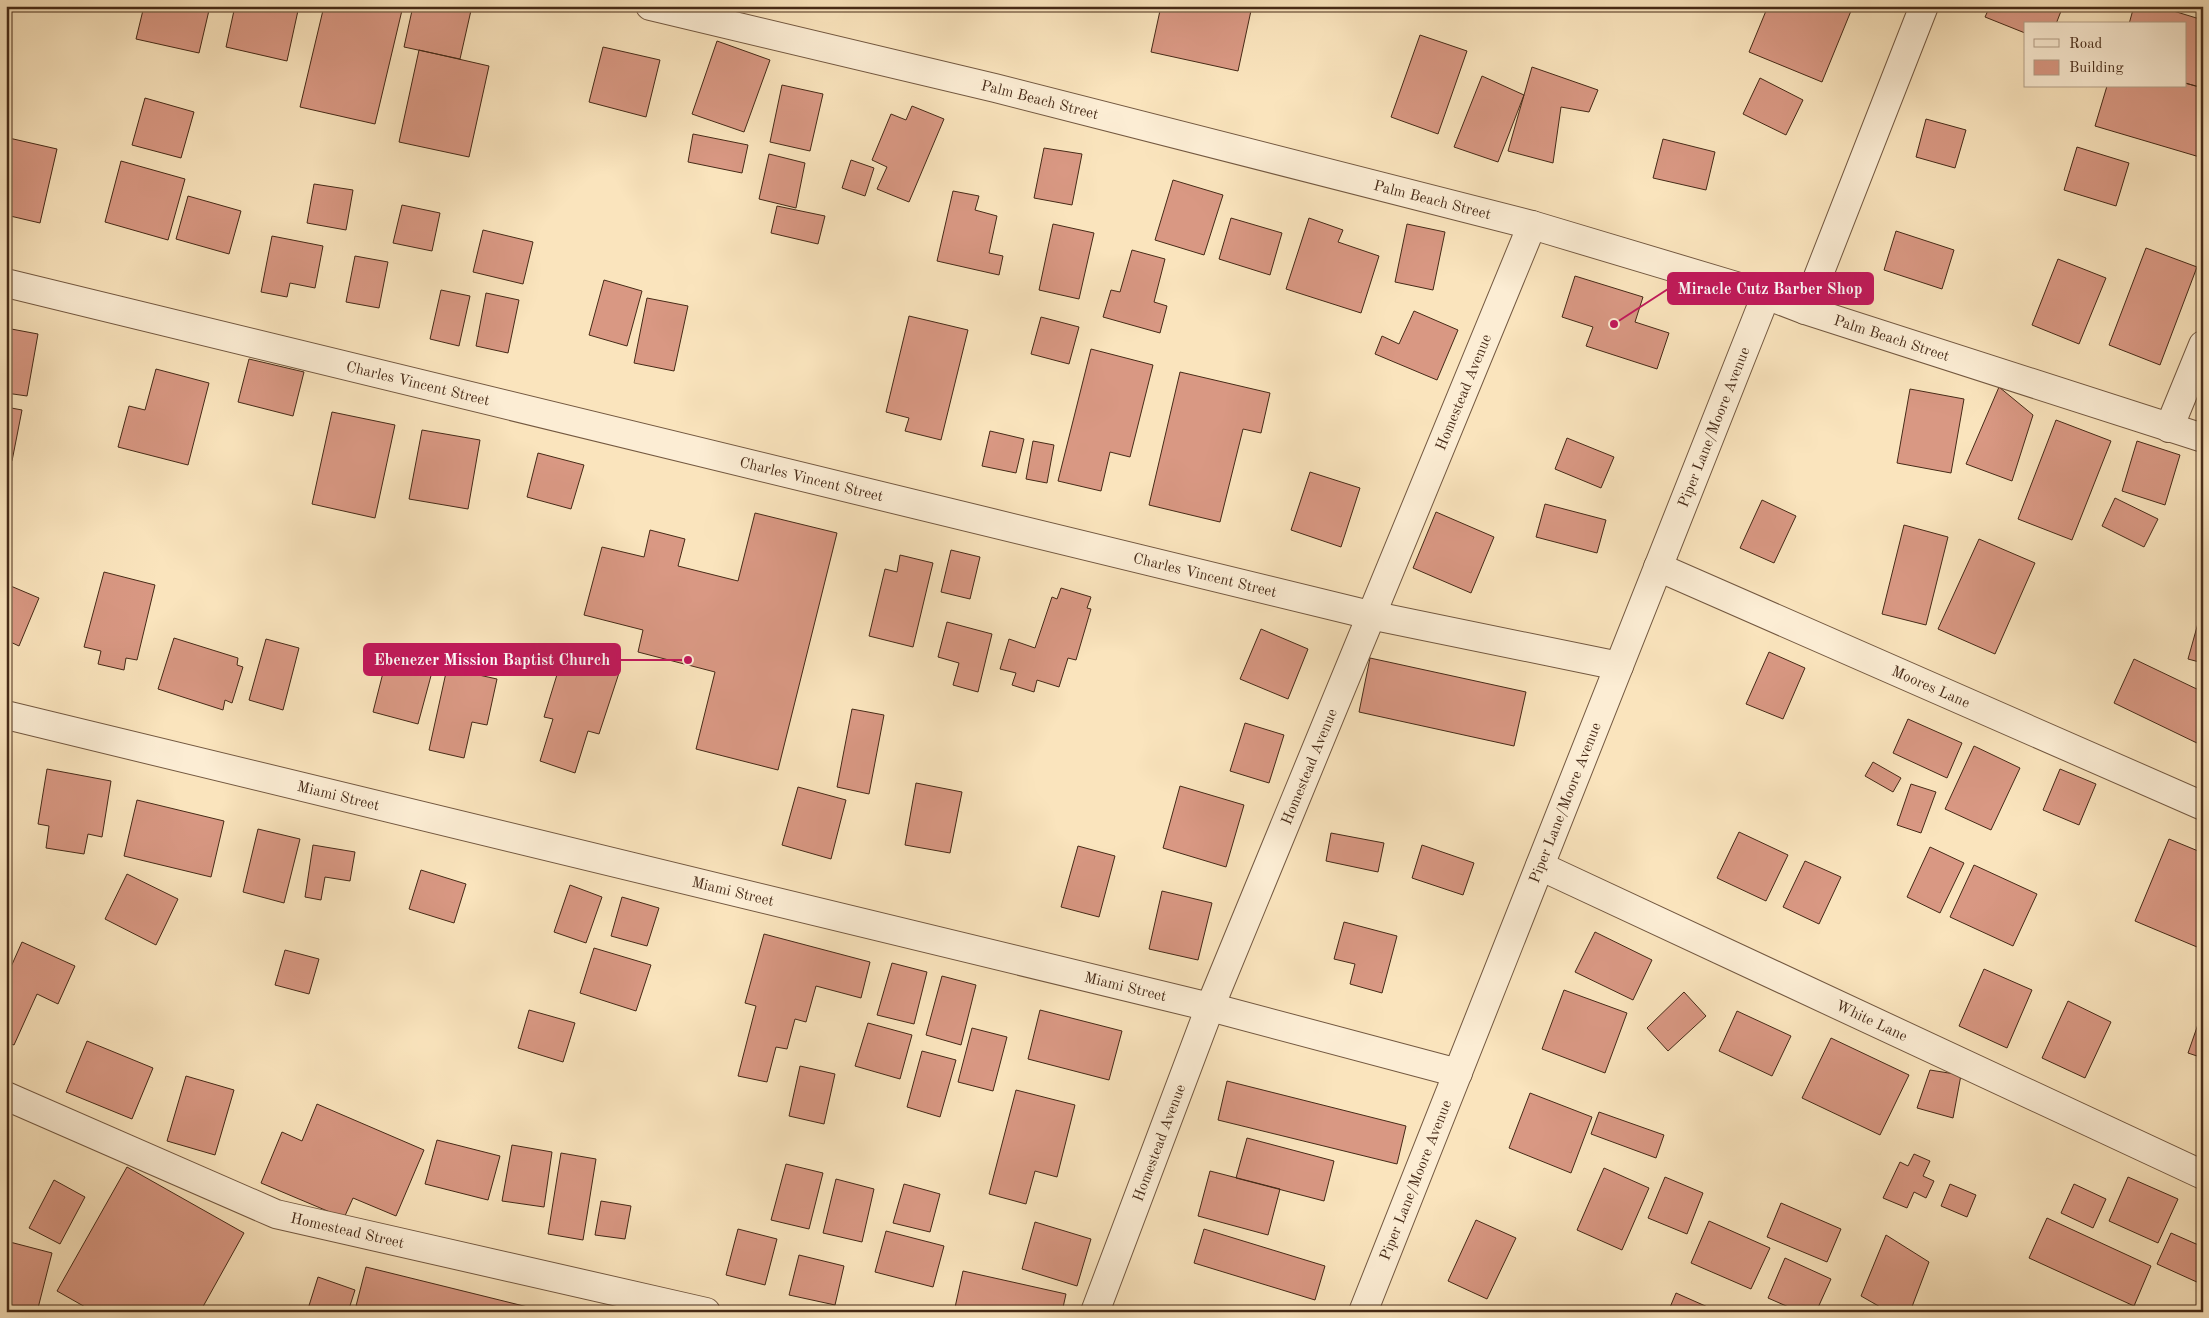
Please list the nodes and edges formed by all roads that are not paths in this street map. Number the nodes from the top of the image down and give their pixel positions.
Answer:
1 (650, 6) edge
2 (1924, 6) edge
3 (1532, 225) junction
4 (6, 283) edge
5 (1766, 295) junction
6 (1805, 310) junction
7 (2203, 345) edge
8 (2169, 428) junction
9 (2203, 438) edge
10 (1658, 567) junction
11 (1370, 615) junction
12 (1619, 666) junction
13 (6, 715) edge
14 (2203, 806) edge
15 (1540, 866) junction
16 (1210, 1008) junction
17 (1458, 1073) junction
18 (6, 1096) edge
19 (2203, 1175) edge
20 (706, 1312) edge
21 (1095, 1312) edge
22 (1363, 1312) edge

1 - 3 street, Palm Beach Street
2 - 6 street
3 - 5 street, Palm Beach Street
3 - 11 street, Homestead Avenue
4 - 11 street, Charles Vincent Street
5 - 6 street, Palm Beach Street
5 - 10 street, Piper Lane/Moore Avenue
6 - 8 street, Palm Beach Street
7 - 8 street
8 - 9 street, Palm Beach Street
10 - 12 street, Piper Lane/Moore Avenue
10 - 14 street, Moores Lane
11 - 12 street, Charles Vincent Street
11 - 16 street, Homestead Avenue
12 - 15 street, Piper Lane/Moore Avenue
13 - 16 street, Miami Street
15 - 17 street, Piper Lane/Moore Avenue
15 - 19 street, White Lane
16 - 17 street, Miami Street
16 - 21 street, Homestead Avenue
17 - 22 street, Piper Lane/Moore Avenue
18 - 20 street, Homestead Street

